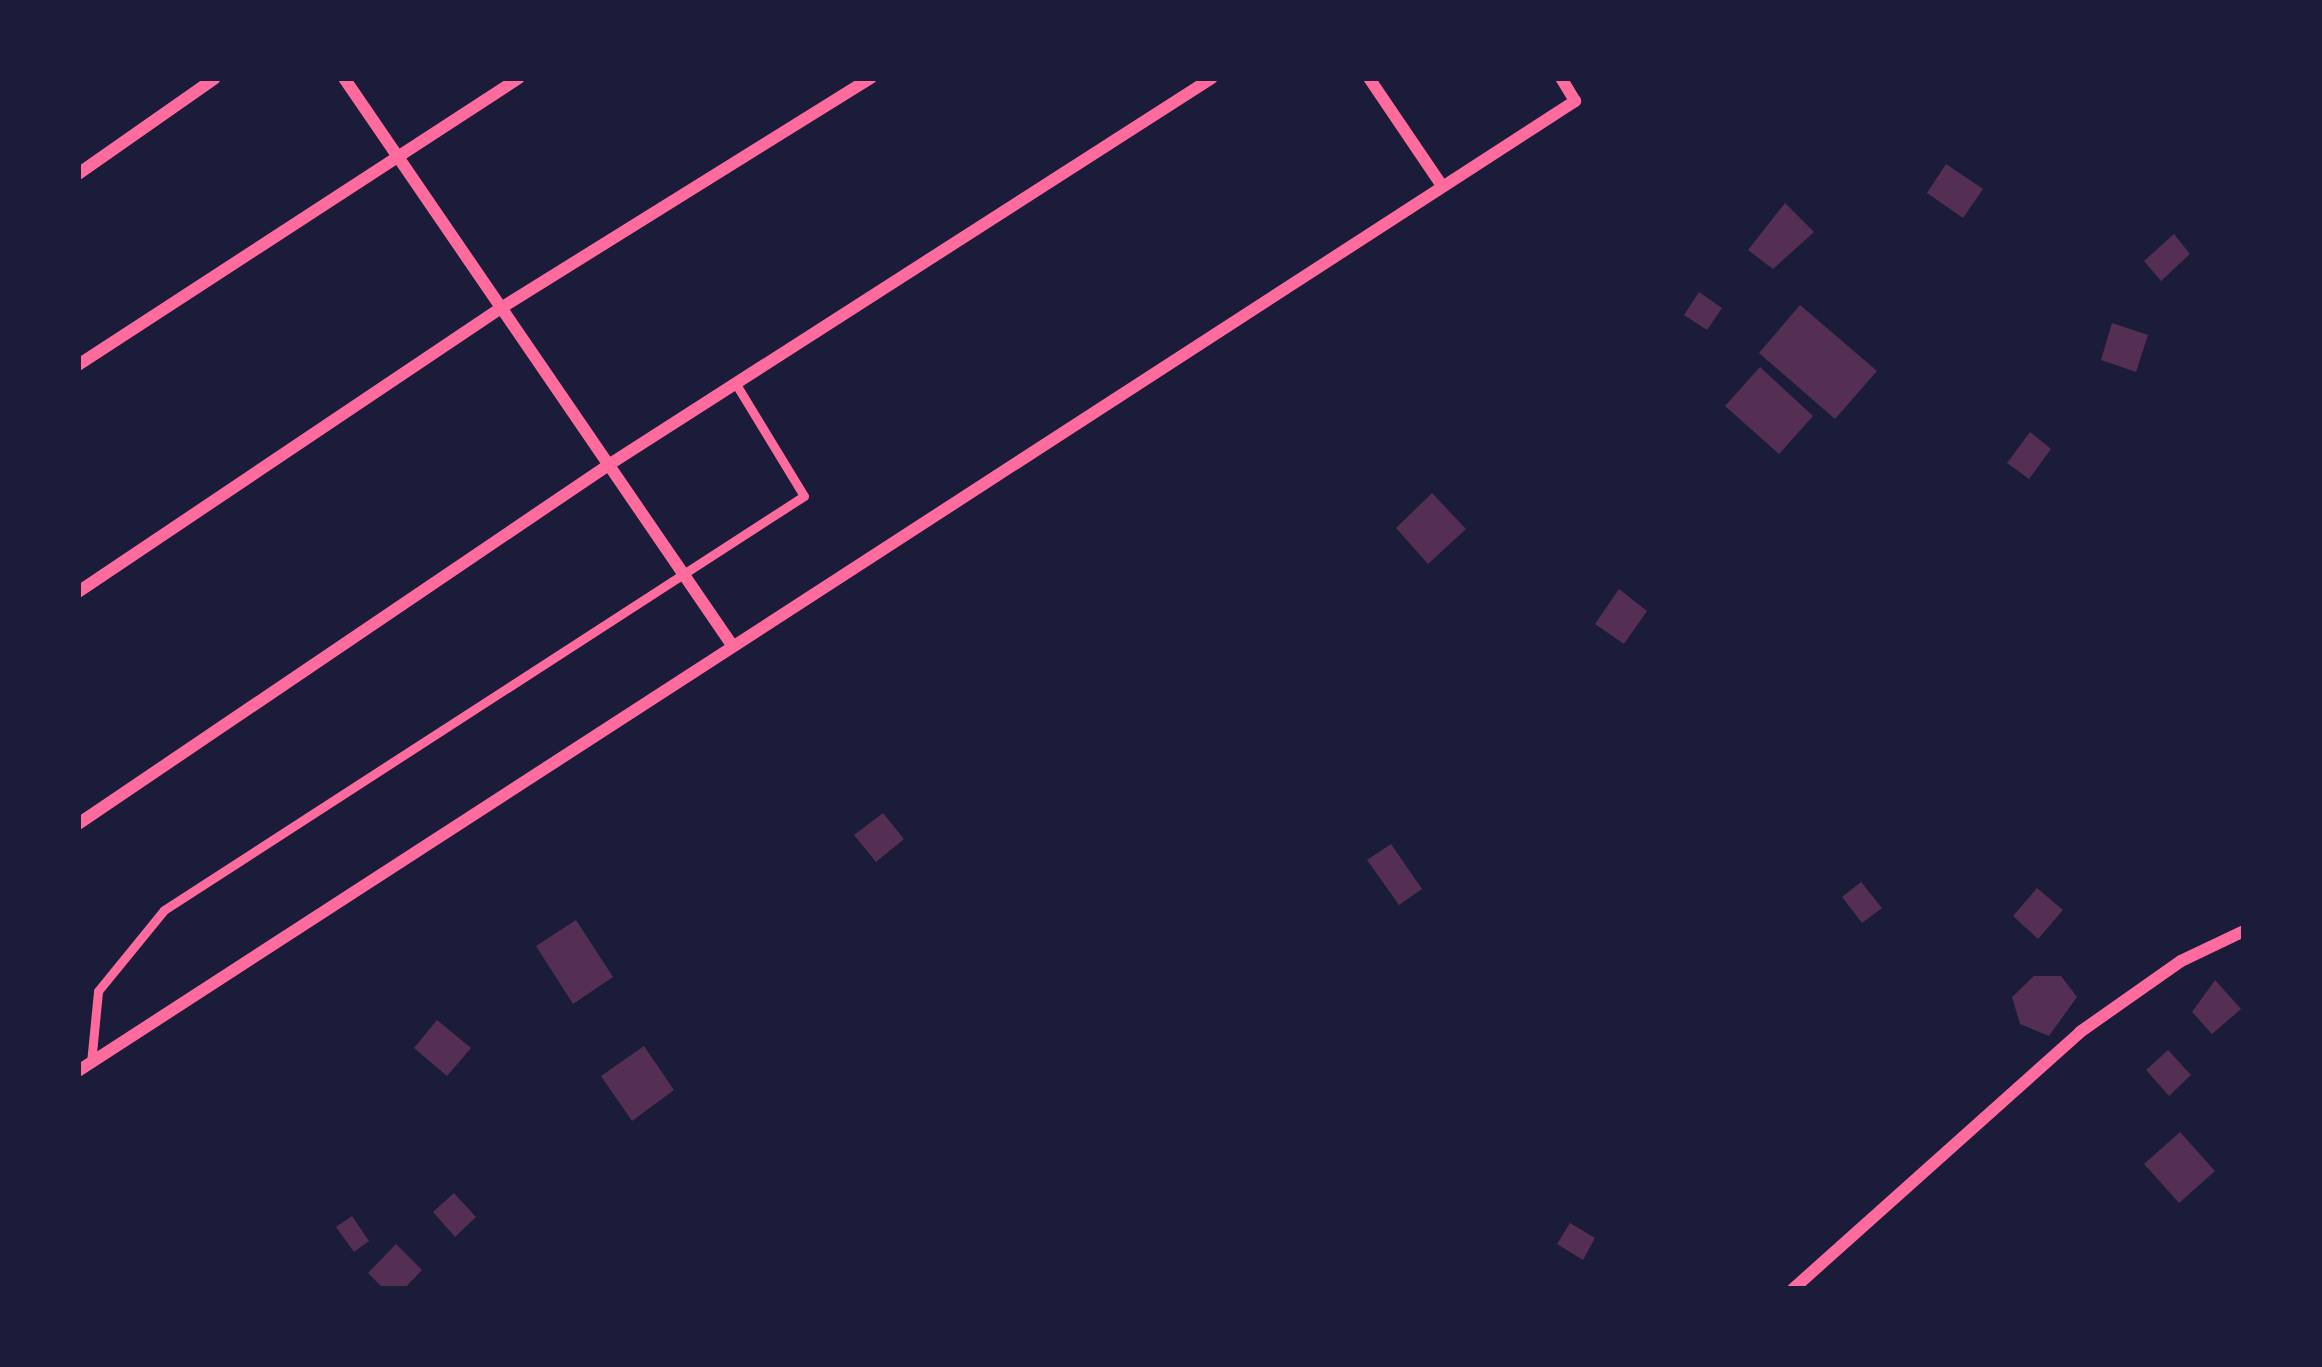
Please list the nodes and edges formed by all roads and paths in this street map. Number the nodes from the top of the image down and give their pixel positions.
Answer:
1 (215, 78) edge
2 (344, 78) edge
3 (519, 78) edge
4 (871, 78) edge
5 (1212, 78) edge
6 (1369, 78) edge
7 (1561, 78) edge
8 (396, 157) junction
9 (78, 174) edge
10 (1442, 186) junction
11 (501, 308) junction
12 (78, 365) edge
13 (736, 384) junction
14 (610, 464) junction
15 (686, 576) junction
16 (78, 592) edge
17 (732, 645) junction
18 (78, 824) edge
19 (2244, 931) edge
20 (84, 1067) edge
21 (1793, 1289) edge

1 - 9 street
2 - 8 street
3 - 8 street
4 - 11 street
5 - 13 street
6 - 10 street
7 - 10 street
8 - 11 street
8 - 12 street
10 - 17 street
11 - 14 street
11 - 16 street
13 - 14 street
13 - 15 lane
14 - 15 street
14 - 18 street
15 - 17 street
15 - 20 lane
17 - 20 street
19 - 21 street

